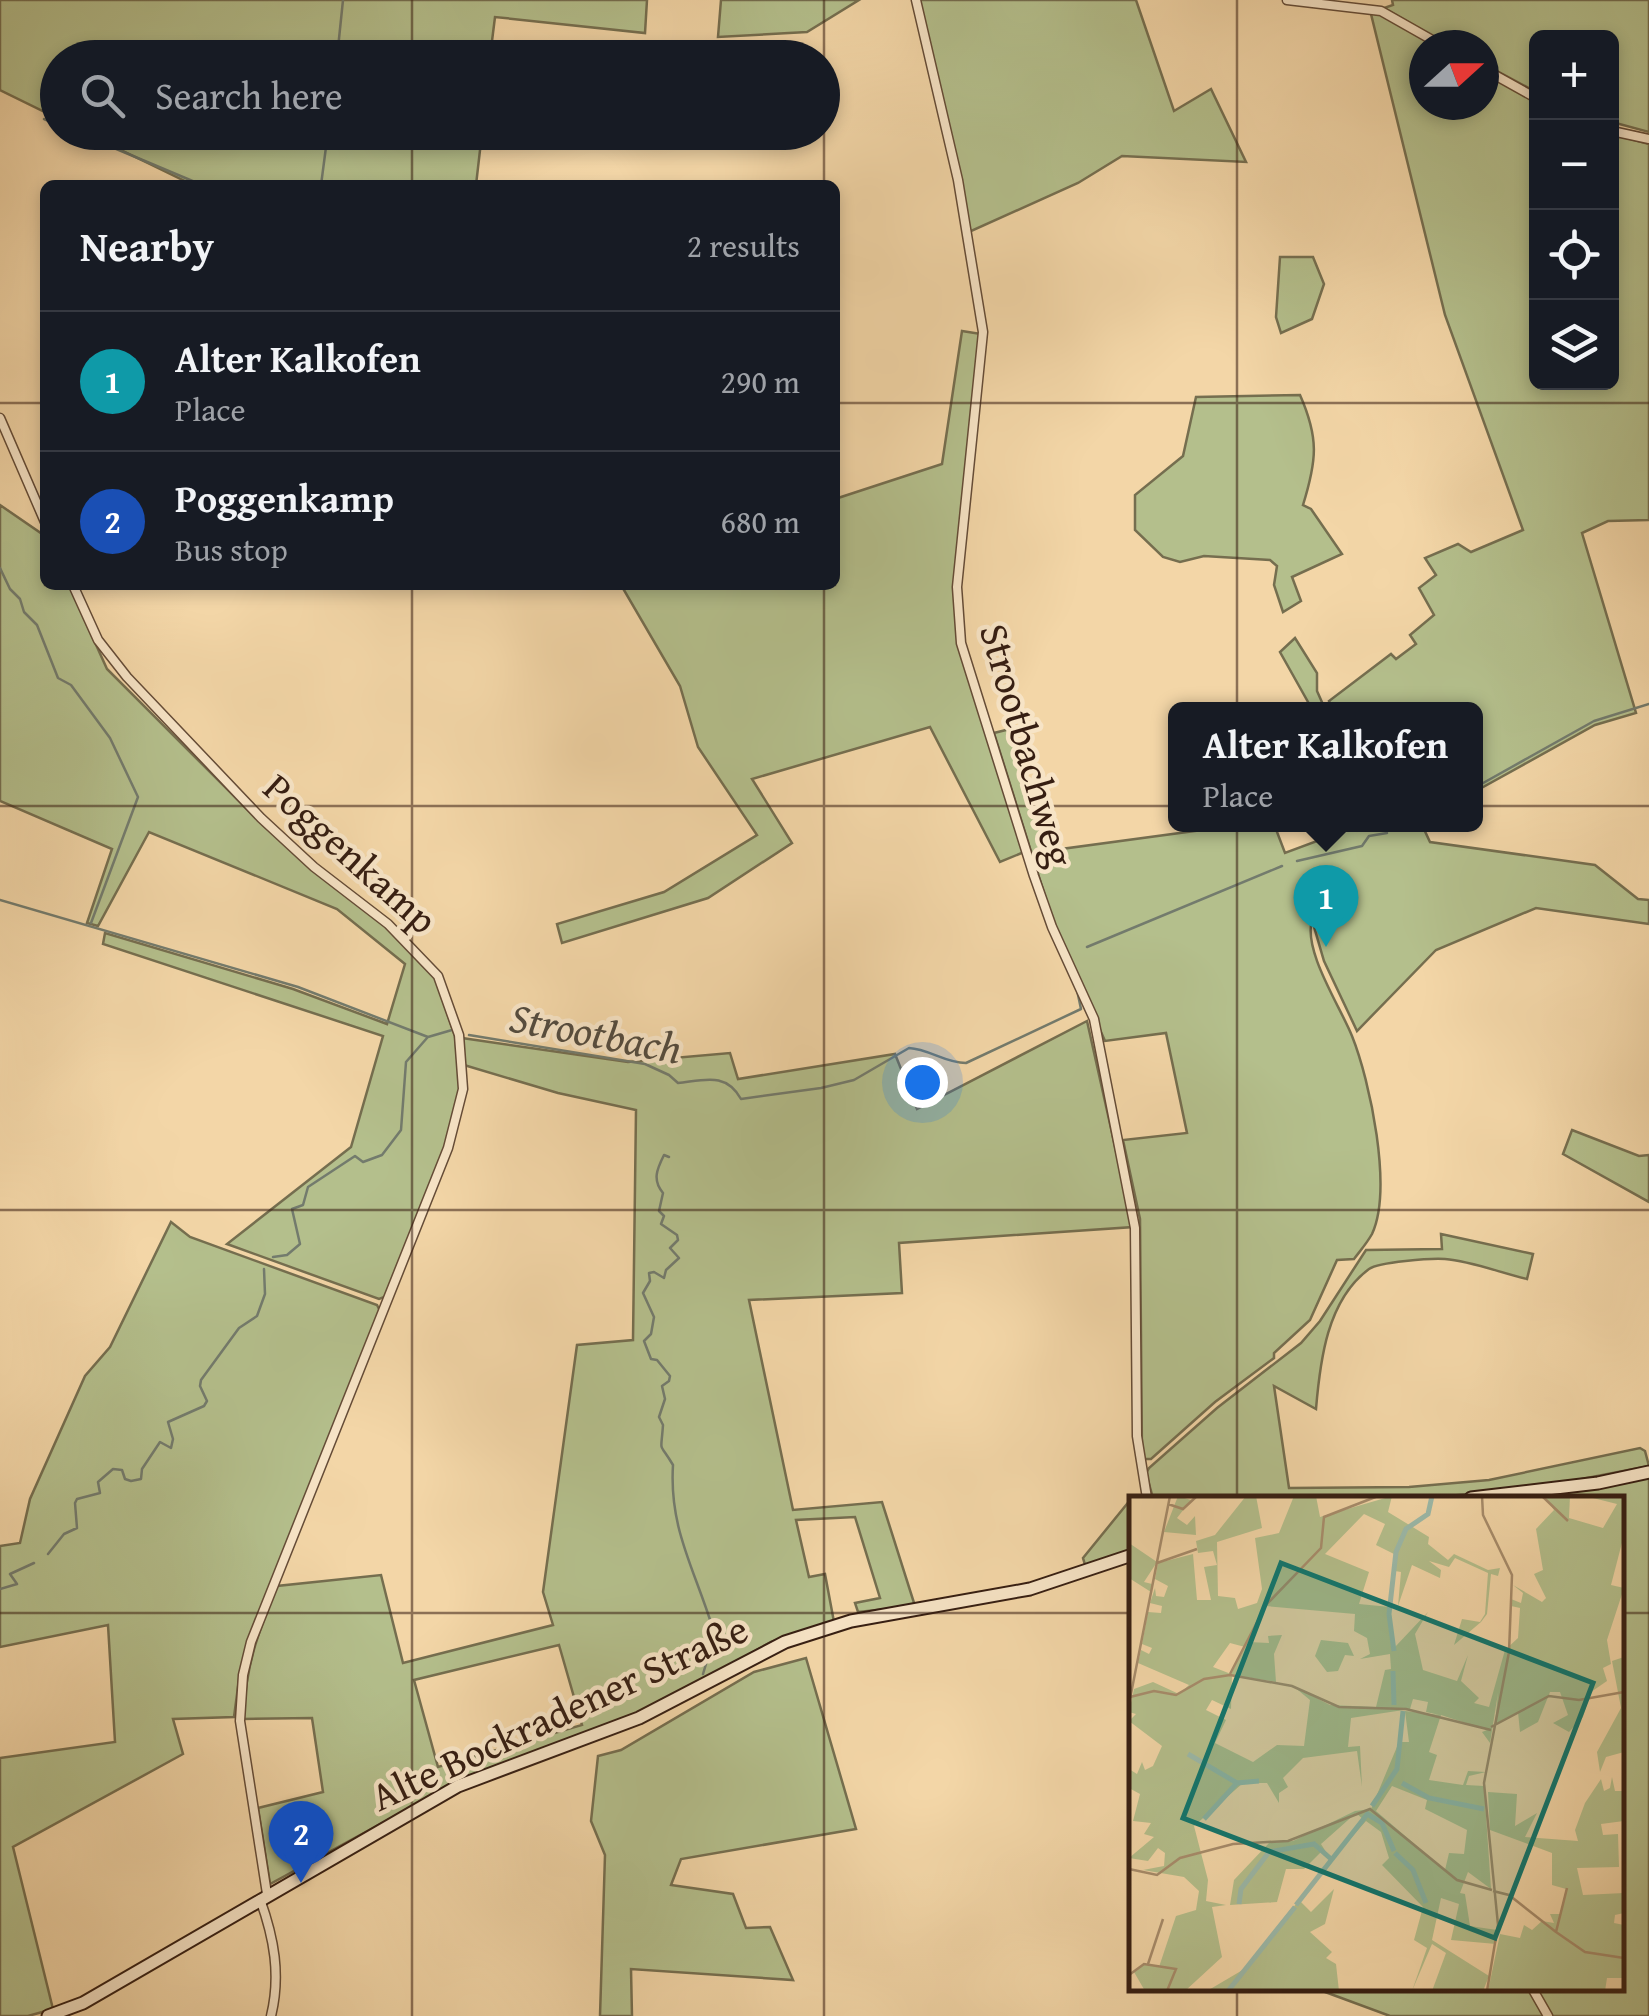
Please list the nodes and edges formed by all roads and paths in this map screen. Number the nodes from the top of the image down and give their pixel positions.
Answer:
1 (916, 0) edge
2 (1286, 0) edge
3 (1416, 30) edge
4 (1499, 77) edge
5 (1529, 94) edge
6 (1619, 133) edge
7 (1649, 139) edge
8 (0, 418) edge
9 (40, 510) edge
10 (76, 590) edge
11 (1649, 1472) edge
12 (1147, 1496) edge
13 (1489, 1496) edge
14 (1129, 1557) edge
15 (264, 1896) junction
16 (1534, 1991) edge
17 (48, 2016) edge
18 (271, 2016) edge
19 (1548, 2016) edge

1 - 12 street, Strootbachweg
2 - 3 street
4 - 5 street
6 - 7 street
8 - 9 street
10 - 15 street, Poggenkamp
11 - 13 street
14 - 15 street, Alte Bockradener Straße
15 - 17 street, Alte Bockradener Straße
15 - 18 street, Poggenkamp
16 - 19 street

